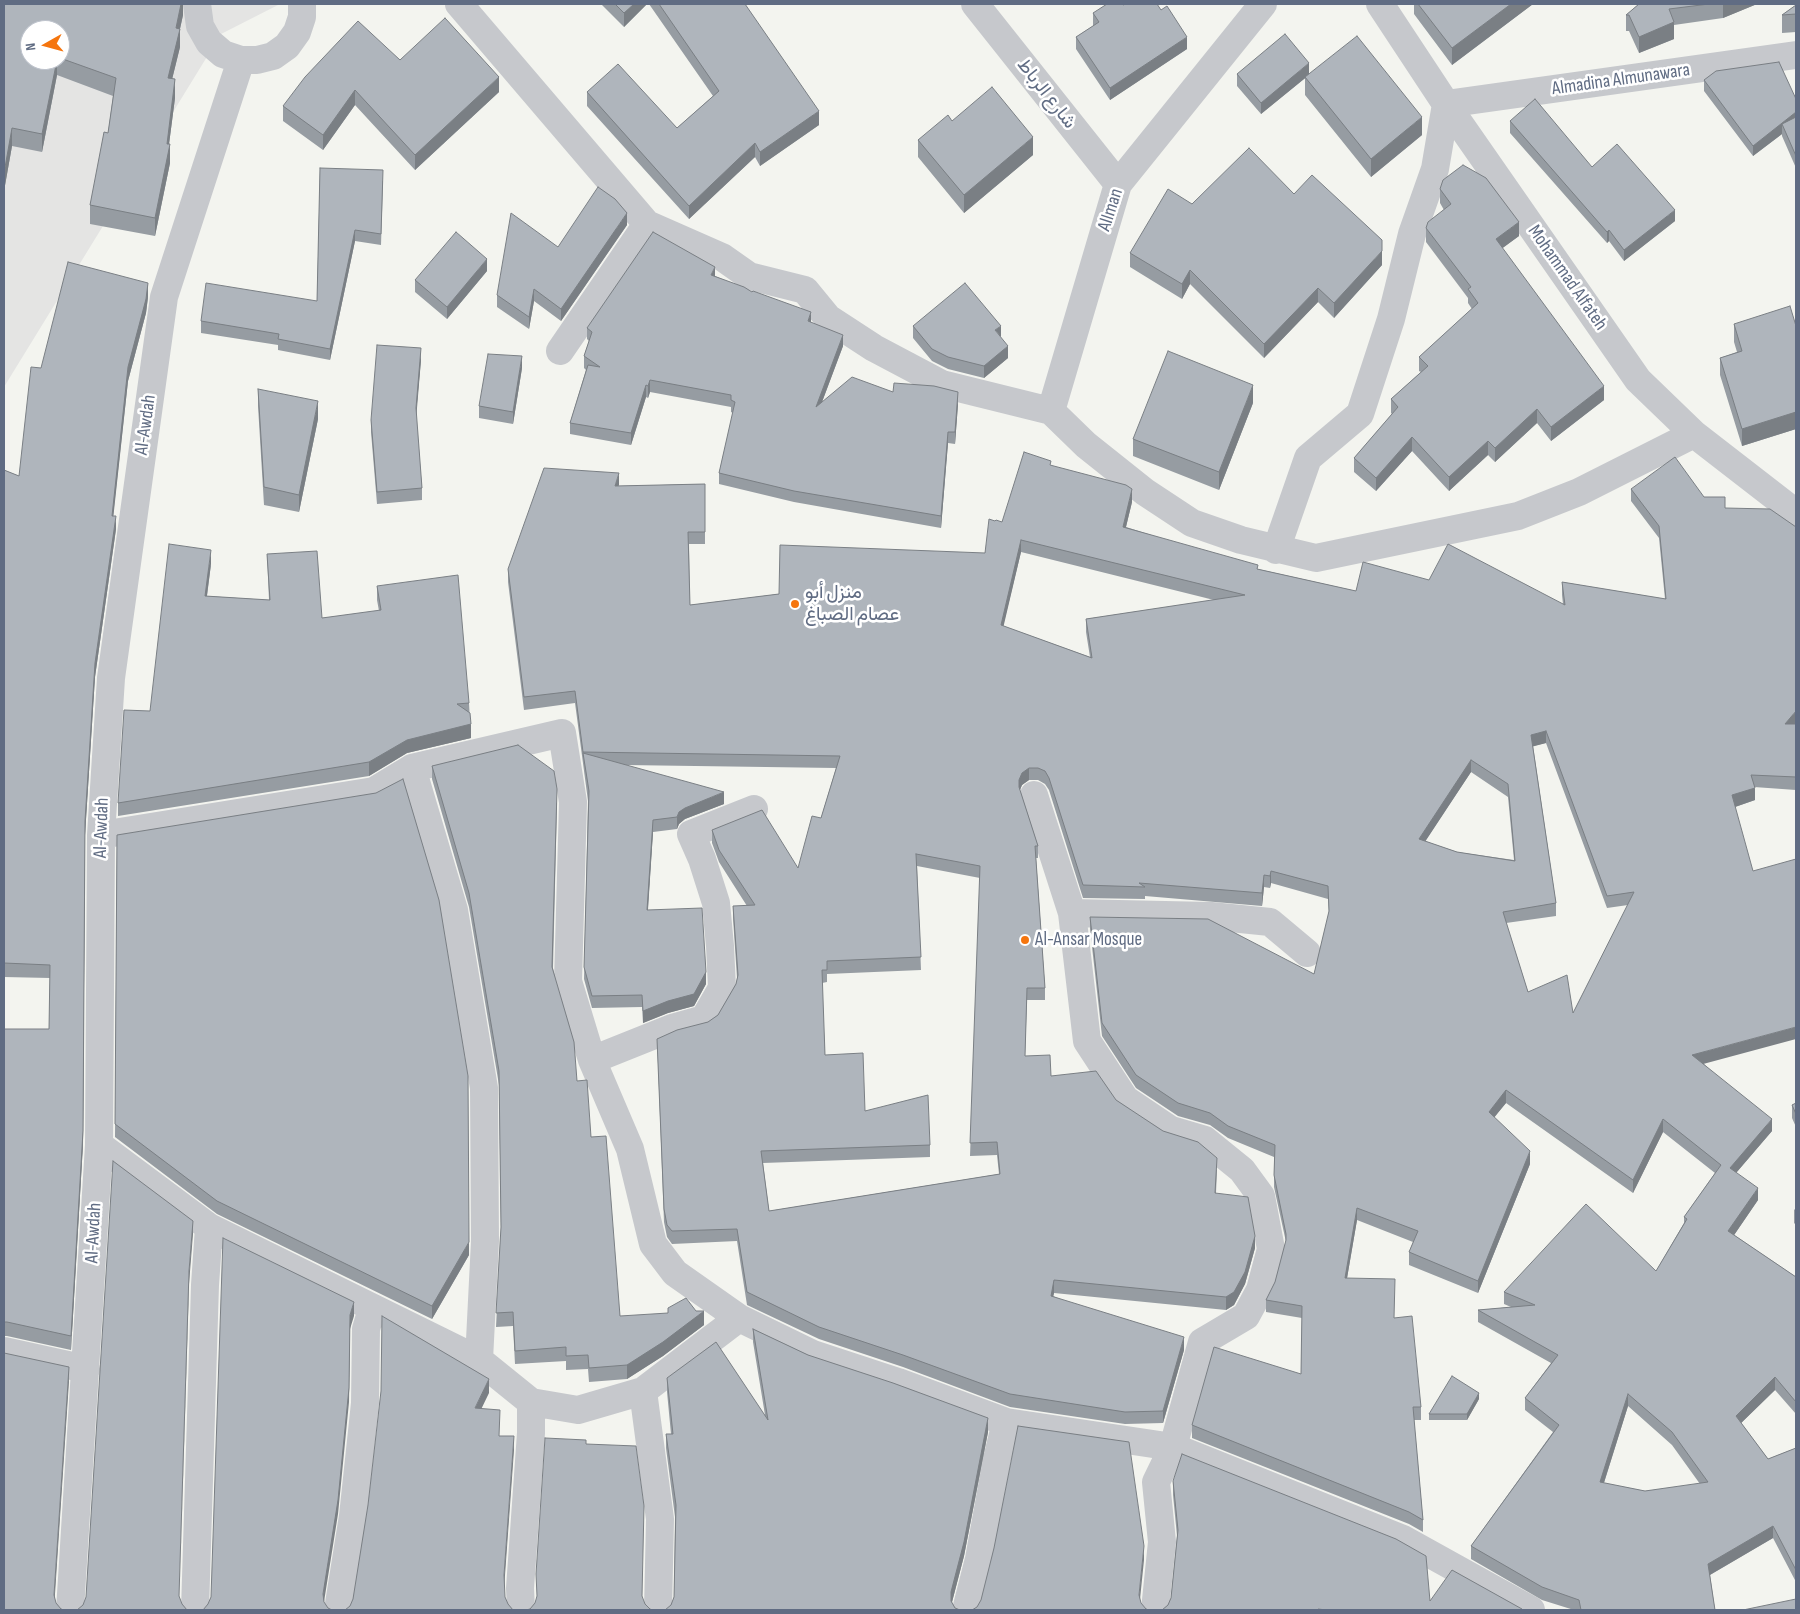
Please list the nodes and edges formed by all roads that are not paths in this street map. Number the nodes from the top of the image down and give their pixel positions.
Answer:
1 (197, 4) edge
2 (302, 4) edge
3 (460, 4) edge
4 (975, 4) edge
5 (1263, 4) edge
6 (1380, 4) edge
7 (1796, 55) edge
8 (241, 60) junction
9 (1446, 104) junction
10 (1118, 184) junction
11 (647, 224) junction
12 (560, 351) dead end
13 (1050, 411) junction
14 (1694, 434) junction
15 (1796, 513) edge
16 (1276, 550) junction
17 (412, 768) junction
18 (1034, 795) dead end
19 (754, 808) dead end
20 (100, 835) junction
21 (1072, 914) junction
22 (1307, 953) dead end
23 (592, 1060) junction
24 (99, 1145) junction
25 (209, 1227) junction
26 (372, 1309) junction
27 (739, 1318) junction
28 (4, 1351) edge
29 (479, 1360) junction
30 (86, 1368) junction
31 (643, 1391) junction
32 (531, 1402) junction
33 (1006, 1422) junction
34 (1173, 1447) junction
35 (70, 1610) edge
36 (195, 1610) edge
37 (338, 1610) edge
38 (521, 1610) edge
39 (658, 1610) edge
40 (966, 1610) edge
41 (1156, 1610) edge
42 (1531, 1610) edge

1 - 8 street
2 - 8 street
3 - 11 street
4 - 10 street, شارع الرباط
5 - 10 street, AlIman
6 - 9 street, Mohammad Alfateh
7 - 9 street, Almadina Almunawara
8 - 20 street, Al-Awdah
9 - 14 street, Mohammad Alfateh
9 - 16 street
10 - 13 street, AlIman
11 - 12 street
11 - 13 street
13 - 16 street
14 - 15 street, Mohammad Alfateh
14 - 16 street
17 - 20 street
17 - 23 street
17 - 29 street
18 - 21 street
19 - 23 street
20 - 24 street, Al-Awdah
21 - 22 street
21 - 34 street
23 - 27 street
24 - 25 street
24 - 30 street, Al-Awdah
25 - 26 street
25 - 36 street
26 - 29 street
26 - 37 street
27 - 31 street
27 - 33 street
28 - 30 street
29 - 32 street
30 - 35 street, Al-Awdah
31 - 32 street
31 - 39 street
32 - 38 street
33 - 34 street
33 - 40 street
34 - 41 street
34 - 42 street

